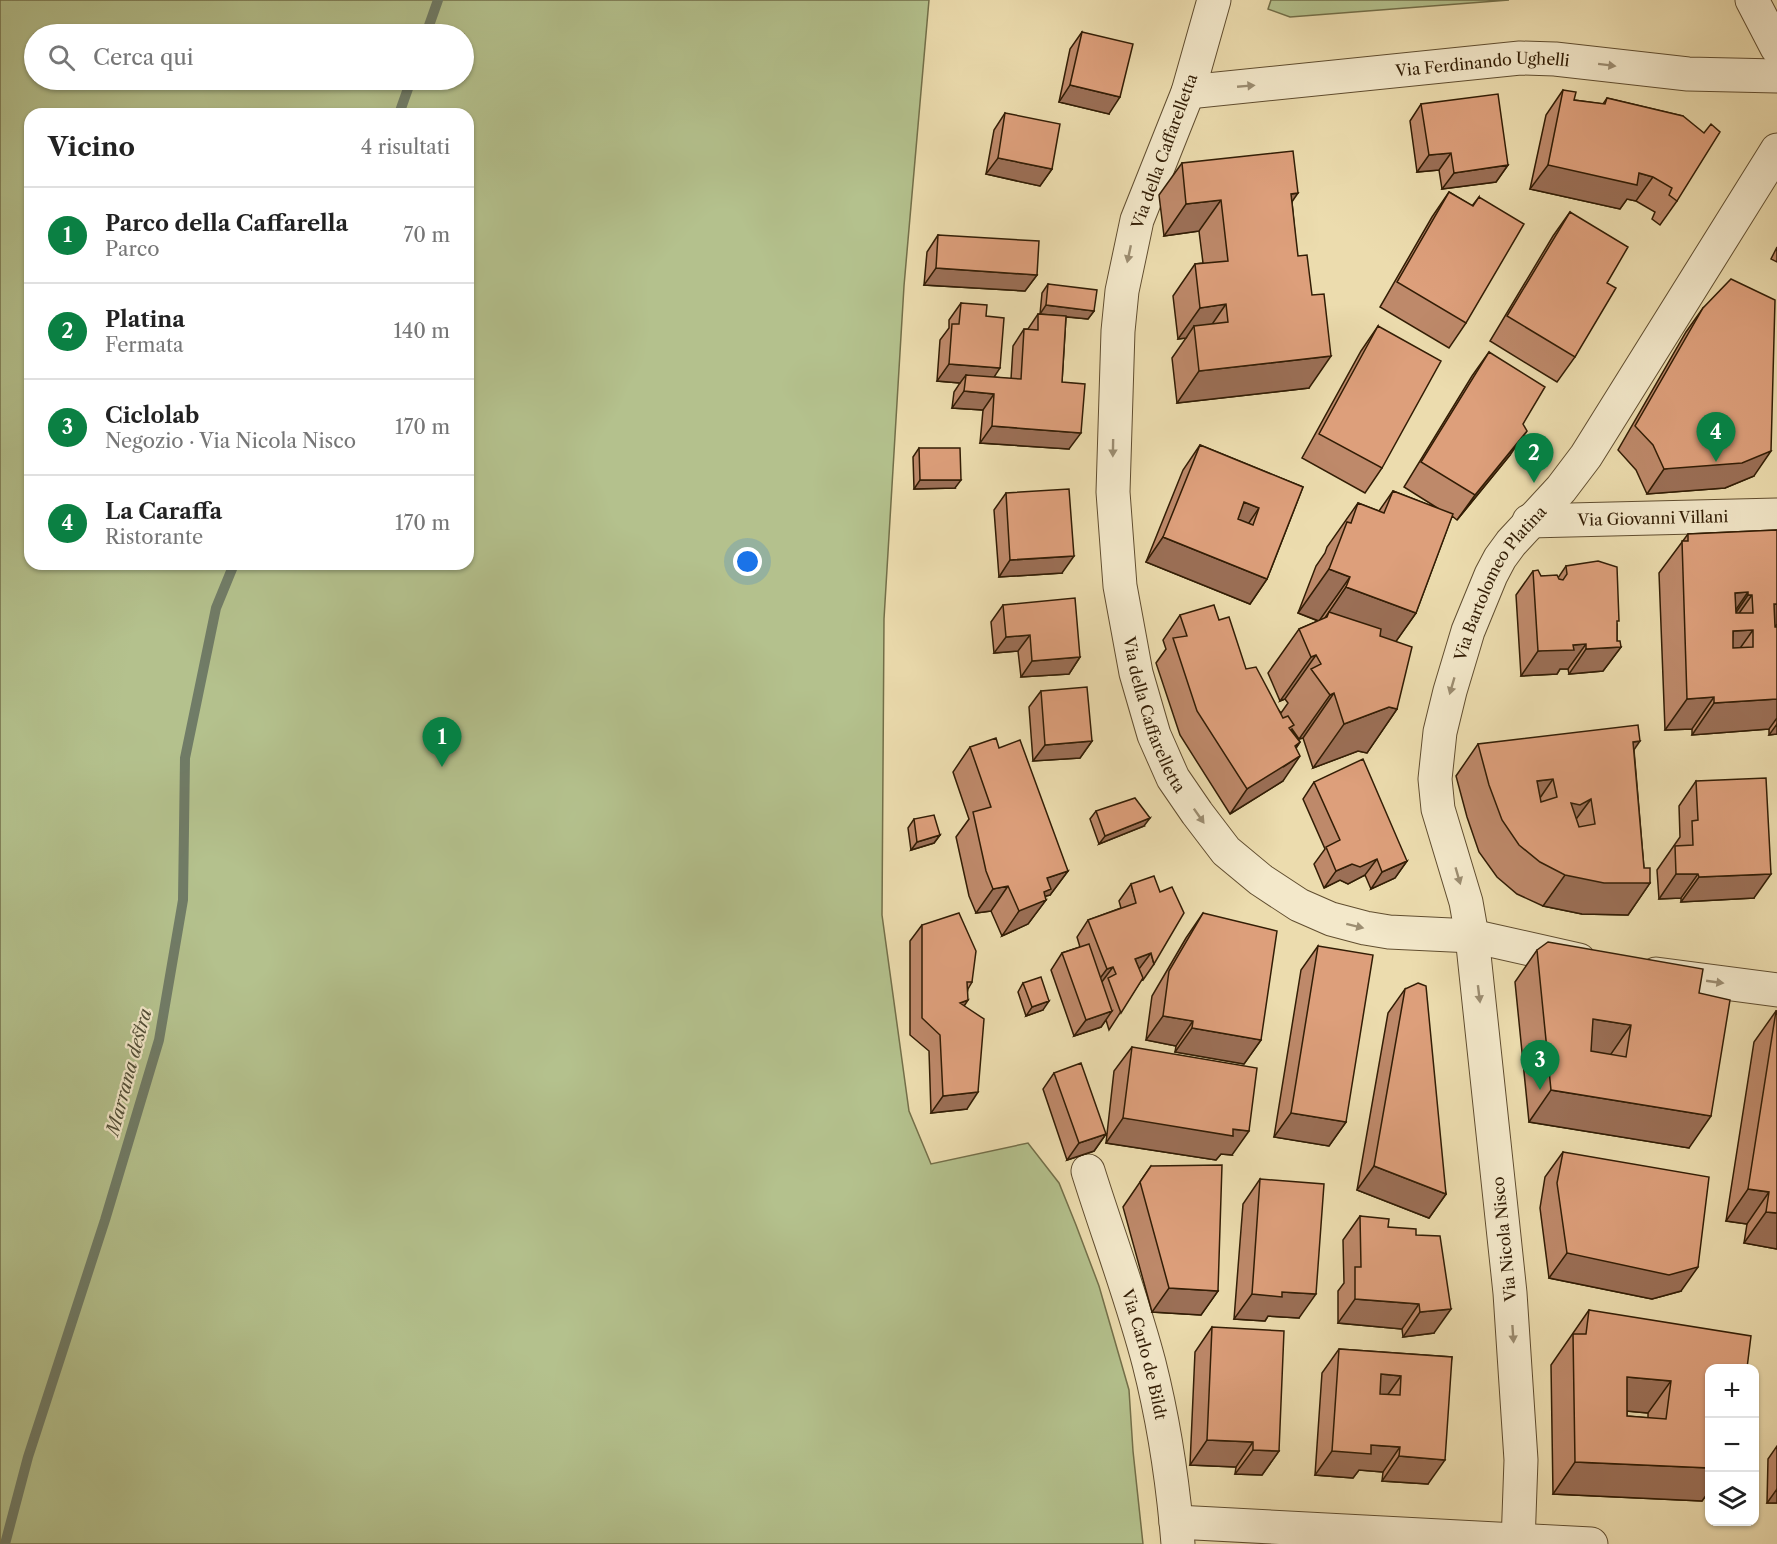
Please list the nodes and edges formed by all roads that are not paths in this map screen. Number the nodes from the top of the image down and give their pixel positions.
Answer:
1 (1214, 0) edge
2 (1752, 0) edge
3 (1777, 48) edge
4 (1777, 76) edge
5 (1188, 92) junction
6 (1777, 150) edge
7 (1777, 515) edge
8 (1529, 521) junction
9 (1472, 936) junction
10 (1777, 990) edge
11 (1088, 1171) dead end
12 (1177, 1533) edge
13 (1518, 1543) edge
14 (1591, 1544) edge

1 - 5 street, Via della Caffarelletta
2 - 3 street
5 -> 4 street, Via Ferdinando Ughelli
5 -> 9 street, Via della Caffarelletta
6 - 8 street, Via Bartolomeo Platina
7 - 8 street, Via Giovanni Villani
8 -> 9 street, Via Bartolomeo Platina
9 -> 10 street, Via della Caffarelletta
9 -> 13 street, Via Nicola Nisco
11 - 12 street, Via Carlo de Bildt
12 - 13 street
13 - 14 street

